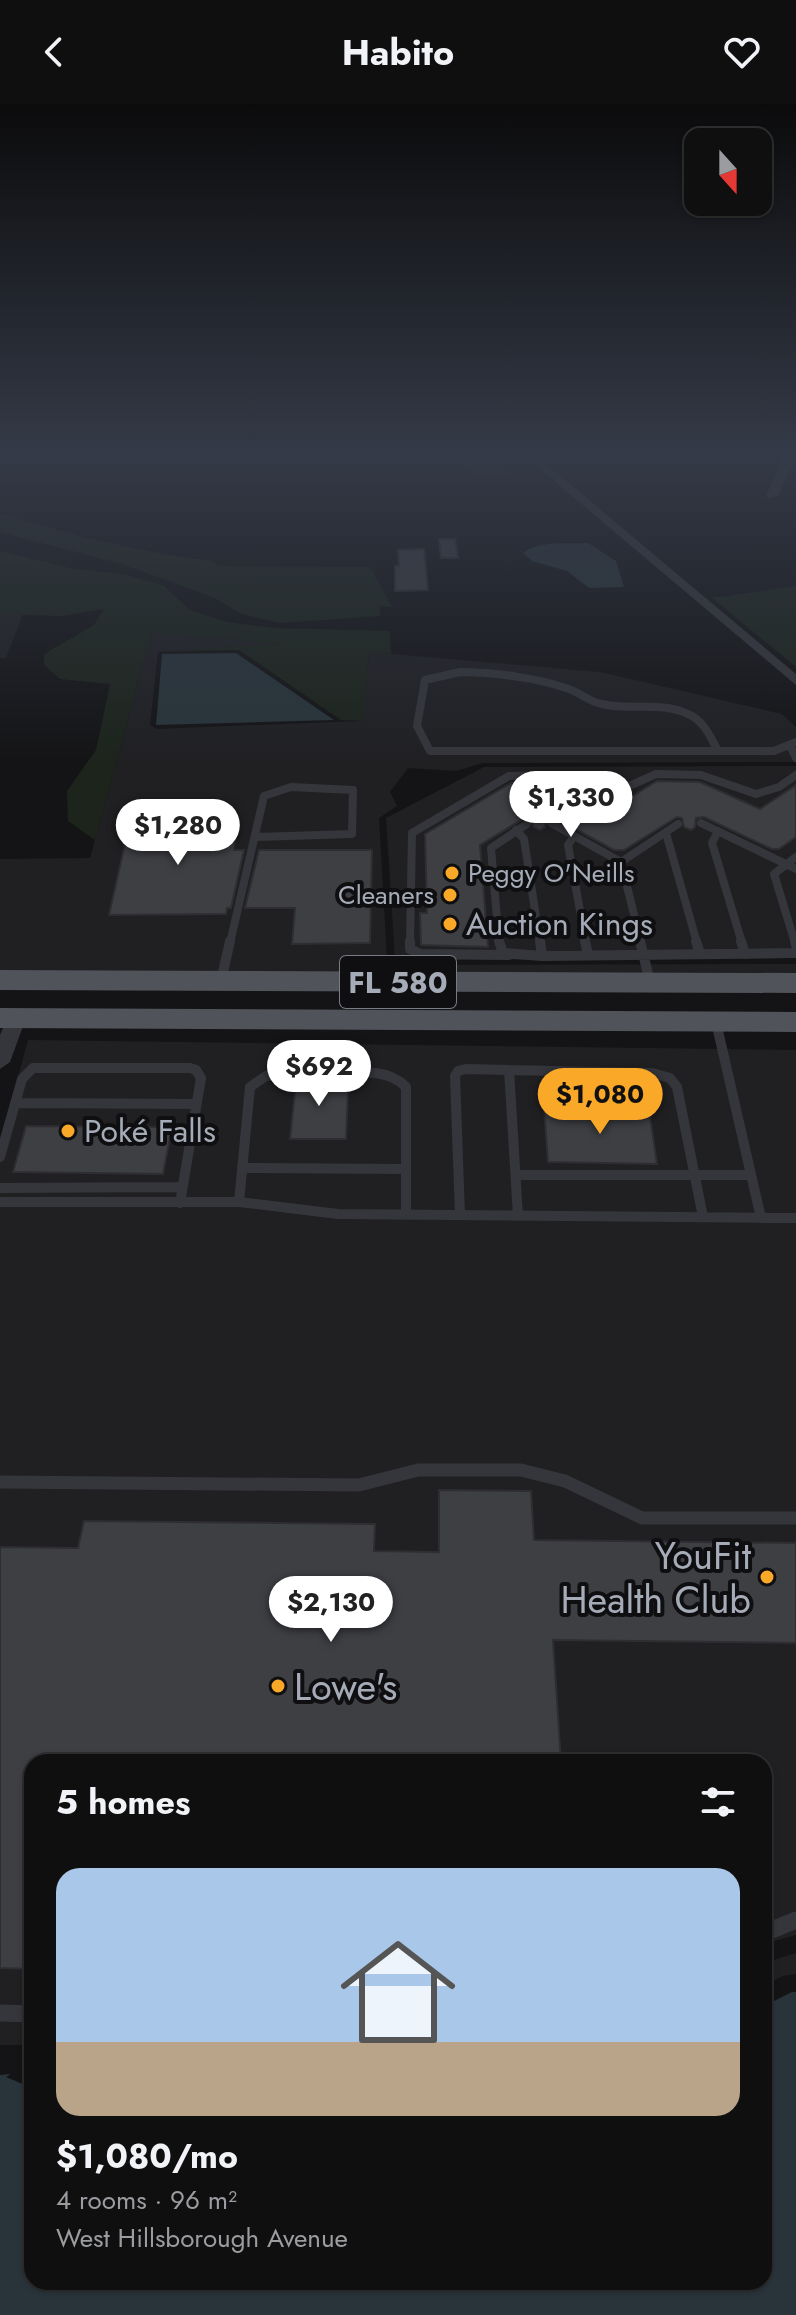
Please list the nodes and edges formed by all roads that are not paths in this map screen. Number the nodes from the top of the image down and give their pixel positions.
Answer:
1 (648, 556) edge
2 (796, 681) edge
3 (793, 744) edge
4 (718, 751) junction
5 (796, 758) edge
6 (796, 775) edge
7 (551, 823) dead end
8 (701, 823) dead end
9 (527, 824) dead end
10 (678, 824) dead end
11 (516, 830) junction
12 (718, 831) junction
13 (666, 833) junction
14 (574, 836) junction
15 (256, 837) junction
16 (796, 857) edge
17 (621, 862) junction
18 (786, 864) junction
19 (796, 869) edge
20 (796, 945) edge
21 (796, 953) edge
22 (700, 954) junction
23 (745, 954) junction
24 (509, 955) junction
25 (588, 955) junction
26 (542, 956) junction
27 (647, 968) junction
28 (0, 980) edge
29 (74, 980) junction
30 (221, 981) junction
31 (379, 982) junction
32 (796, 983) edge
33 (5, 1010) edge
34 (365, 1019) junction
35 (716, 1022) junction
36 (796, 1022) edge
37 (0, 1062) edge
38 (509, 1070) junction
39 (297, 1074) dead end
40 (332, 1074) dead end
41 (15, 1103) junction
42 (196, 1104) junction
43 (0, 1157) edge
44 (242, 1168) junction
45 (406, 1169) junction
46 (516, 1175) junction
47 (751, 1175) junction
48 (695, 1176) junction
49 (182, 1187) junction
50 (0, 1188) edge
51 (0, 1202) edge
52 (239, 1202) junction
53 (180, 1203) junction
54 (406, 1215) junction
55 (460, 1215) junction
56 (518, 1216) junction
57 (703, 1217) junction
58 (761, 1218) junction
59 (796, 1218) edge
60 (0, 1482) edge
61 (796, 1518) edge
62 (796, 1920) edge
63 (772, 1930) edge
64 (0, 2013) edge
65 (24, 2014) edge

1 - 2 street
3 - 4 lane
3 - 5 lane
4 - 4 lane
6 - 24 lane
7 - 14 lane
8 - 12 lane
9 - 11 lane
10 - 13 lane
11 - 24 lane
11 - 26 lane
12 - 18 lane
12 - 23 lane
13 - 17 lane
13 - 22 lane
14 - 17 lane
14 - 25 lane
15 - 15 lane
15 - 30 lane
16 - 18 lane
17 - 27 lane
18 - 19 lane
18 - 20 lane
21 - 23 lane
22 - 23 lane
22 - 27 lane
24 - 26 lane
25 - 26 lane
25 - 27 lane
27 - 31 main road, FL 580
27 - 32 main road, FL 580
27 - 34 main road
28 - 29 main road, FL 580
29 - 30 main road, FL 580
29 - 33 main road
30 - 31 main road, FL 580
31 - 33 main road
33 - 34 main road, FL 580
33 - 37 street
34 - 35 main road, FL 580
35 - 36 main road, FL 580
35 - 47 lane
38 - 46 lane
38 - 48 lane
38 - 55 lane
39 - 44 lane
40 - 45 lane
41 - 42 lane
41 - 42 lane
41 - 43 lane
42 - 49 lane
44 - 45 lane
44 - 52 lane
45 - 54 lane
46 - 48 lane
46 - 56 lane
47 - 48 lane
47 - 58 lane
48 - 57 lane
49 - 50 lane
49 - 53 lane
51 - 53 lane
52 - 53 lane
52 - 54 lane
54 - 55 lane
55 - 56 lane
56 - 57 lane
57 - 58 lane
58 - 59 lane
60 - 61 lane
62 - 63 lane
64 - 65 lane

